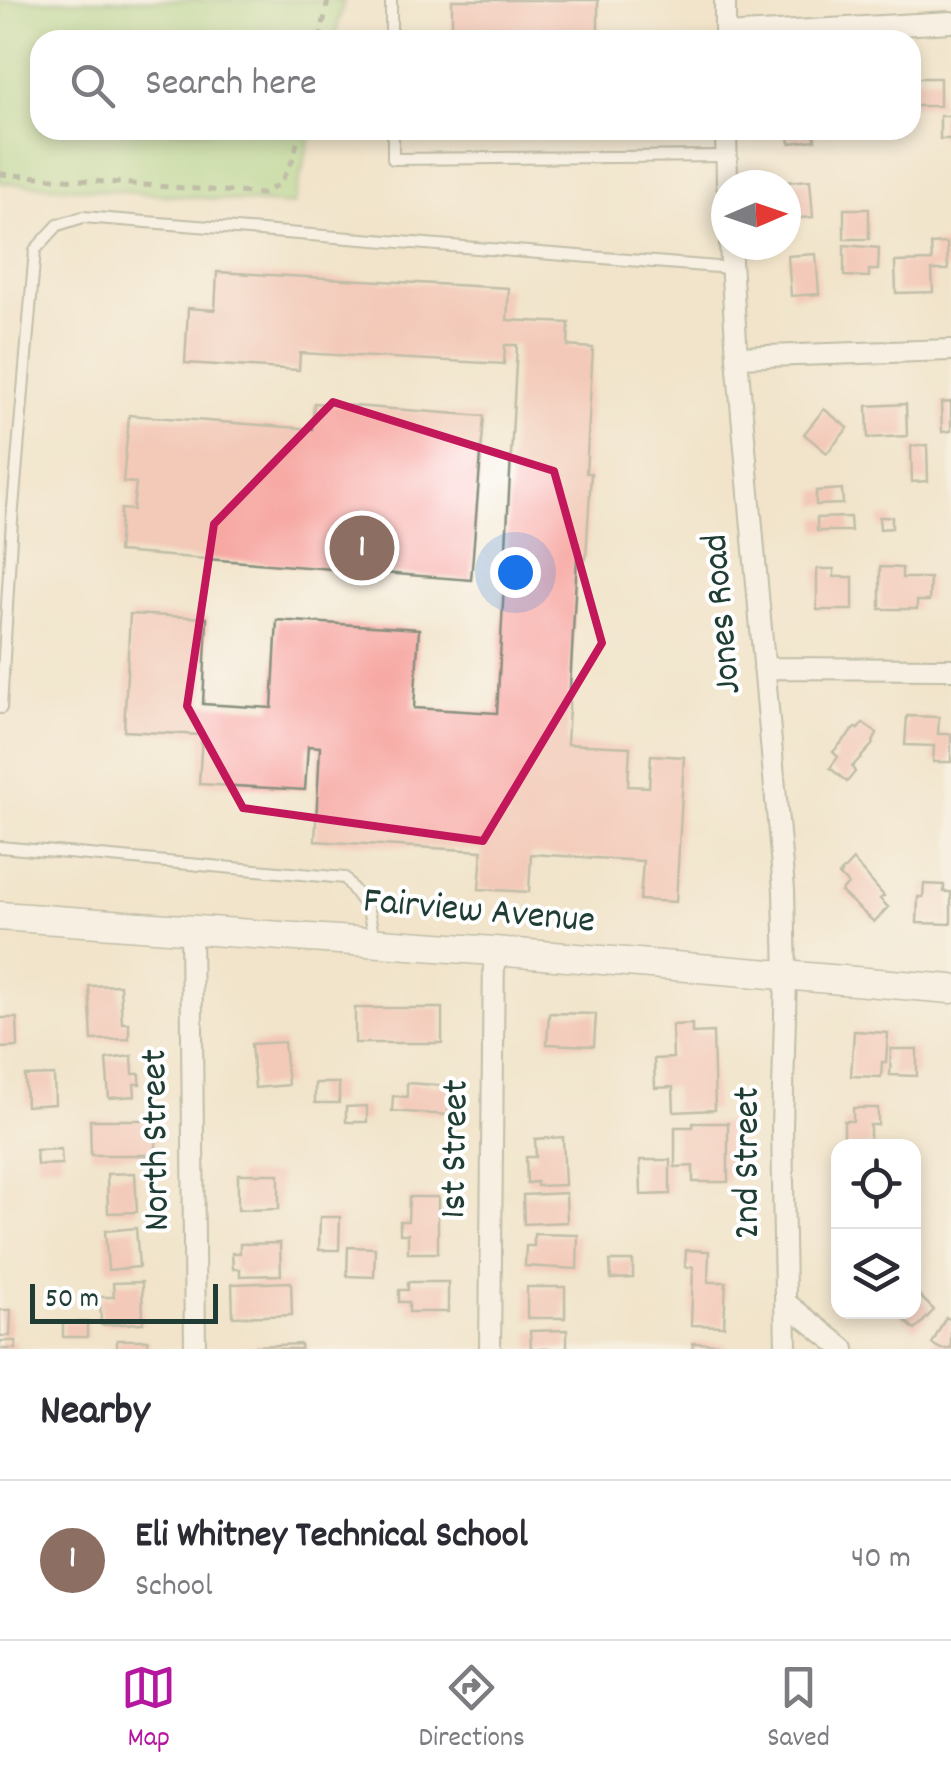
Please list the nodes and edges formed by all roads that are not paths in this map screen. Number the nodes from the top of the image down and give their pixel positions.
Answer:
1 (391, 0) edge
2 (725, 0) edge
3 (951, 22) edge
4 (391, 30) edge
5 (725, 30) edge
6 (838, 30) edge
7 (392, 140) edge
8 (726, 140) edge
9 (727, 156) junction
10 (727, 170) edge
11 (731, 260) edge
12 (732, 268) junction
13 (951, 350) edge
14 (737, 356) junction
15 (764, 668) junction
16 (951, 670) edge
17 (0, 708) edge
18 (0, 718) edge
19 (0, 847) edge
20 (0, 916) edge
21 (191, 930) junction
22 (375, 942) junction
23 (494, 951) junction
24 (786, 977) junction
25 (951, 989) edge
26 (786, 1303) junction
27 (195, 1349) edge
28 (490, 1349) edge
29 (786, 1349) edge
30 (844, 1349) edge

1 - 4 lane
2 - 5 street
3 - 6 street
7 - 9 lane
8 - 9 street
9 - 10 street
11 - 12 street, Jones Road
12 - 14 street, Jones Road
12 - 17 lane
13 - 14 street
14 - 15 street, Jones Road
15 - 16 street
15 - 24 street, Jones Road
17 - 18 lane
19 - 22 lane
20 - 21 street, Fairview Avenue
21 - 22 street, Fairview Avenue
21 - 27 street, North Street
22 - 23 street, Fairview Avenue
23 - 24 street, Fairview Avenue
23 - 28 street, 1st Street
24 - 25 street, Fairview Avenue
24 - 26 street, 2nd Street
26 - 29 street, 2nd Street
26 - 30 street

